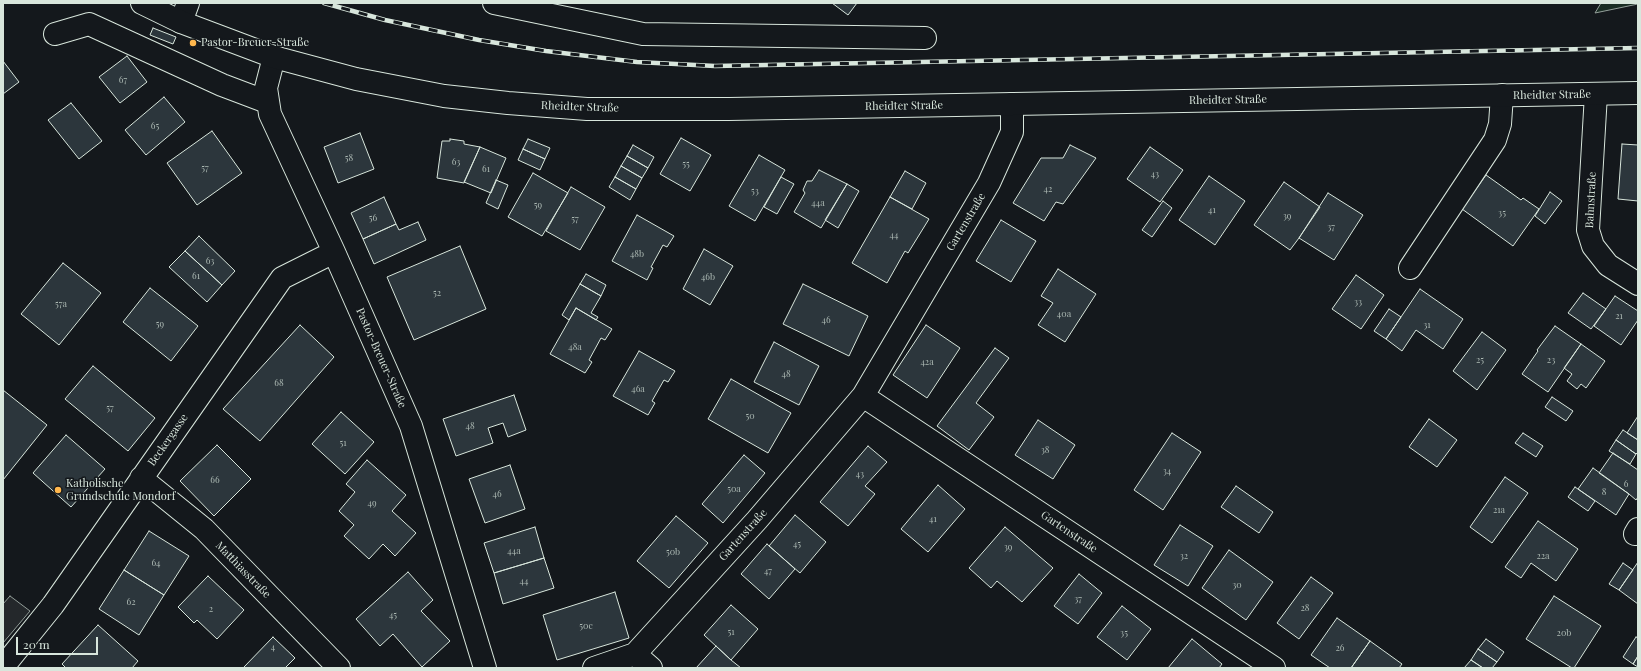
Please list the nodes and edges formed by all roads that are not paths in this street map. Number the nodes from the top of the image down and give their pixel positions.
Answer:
1 (142, 3) edge
2 (494, 3) edge
3 (185, 12) edge
4 (55, 34) dead end
5 (925, 38) dead end
6 (274, 57) junction
7 (1596, 94) junction
8 (1638, 94) edge
9 (1502, 95) junction
10 (267, 102) junction
11 (1012, 104) junction
12 (334, 252) junction
13 (1410, 268) dead end
14 (1638, 284) edge
15 (863, 396) junction
16 (142, 478) junction
17 (635, 654) junction
18 (3, 667) edge
19 (339, 668) edge
20 (486, 668) edge
21 (594, 668) edge
22 (652, 668) edge
23 (1274, 668) edge

1 - 3 street, Rheidter Straße
2 - 5 street
3 - 6 street, Rheidter Straße
4 - 10 street
6 - 10 street, Pastor-Breuer-Straße
6 - 11 street, Rheidter Straße
7 - 8 street, Rheidter Straße
7 - 9 street, Rheidter Straße
7 - 14 street, Bahnstraße
9 - 11 street, Rheidter Straße
9 - 13 street
10 - 12 street, Pastor-Breuer-Straße
11 - 15 street, Gartenstraße
12 - 16 street, Beckergasse
12 - 20 street, Pastor-Breuer-Straße
15 - 17 street, Gartenstraße
15 - 23 street, Gartenstraße
16 - 18 street, Beckergasse
16 - 19 street, Matthiasstraße
17 - 21 street, Gartenstraße
17 - 22 street

